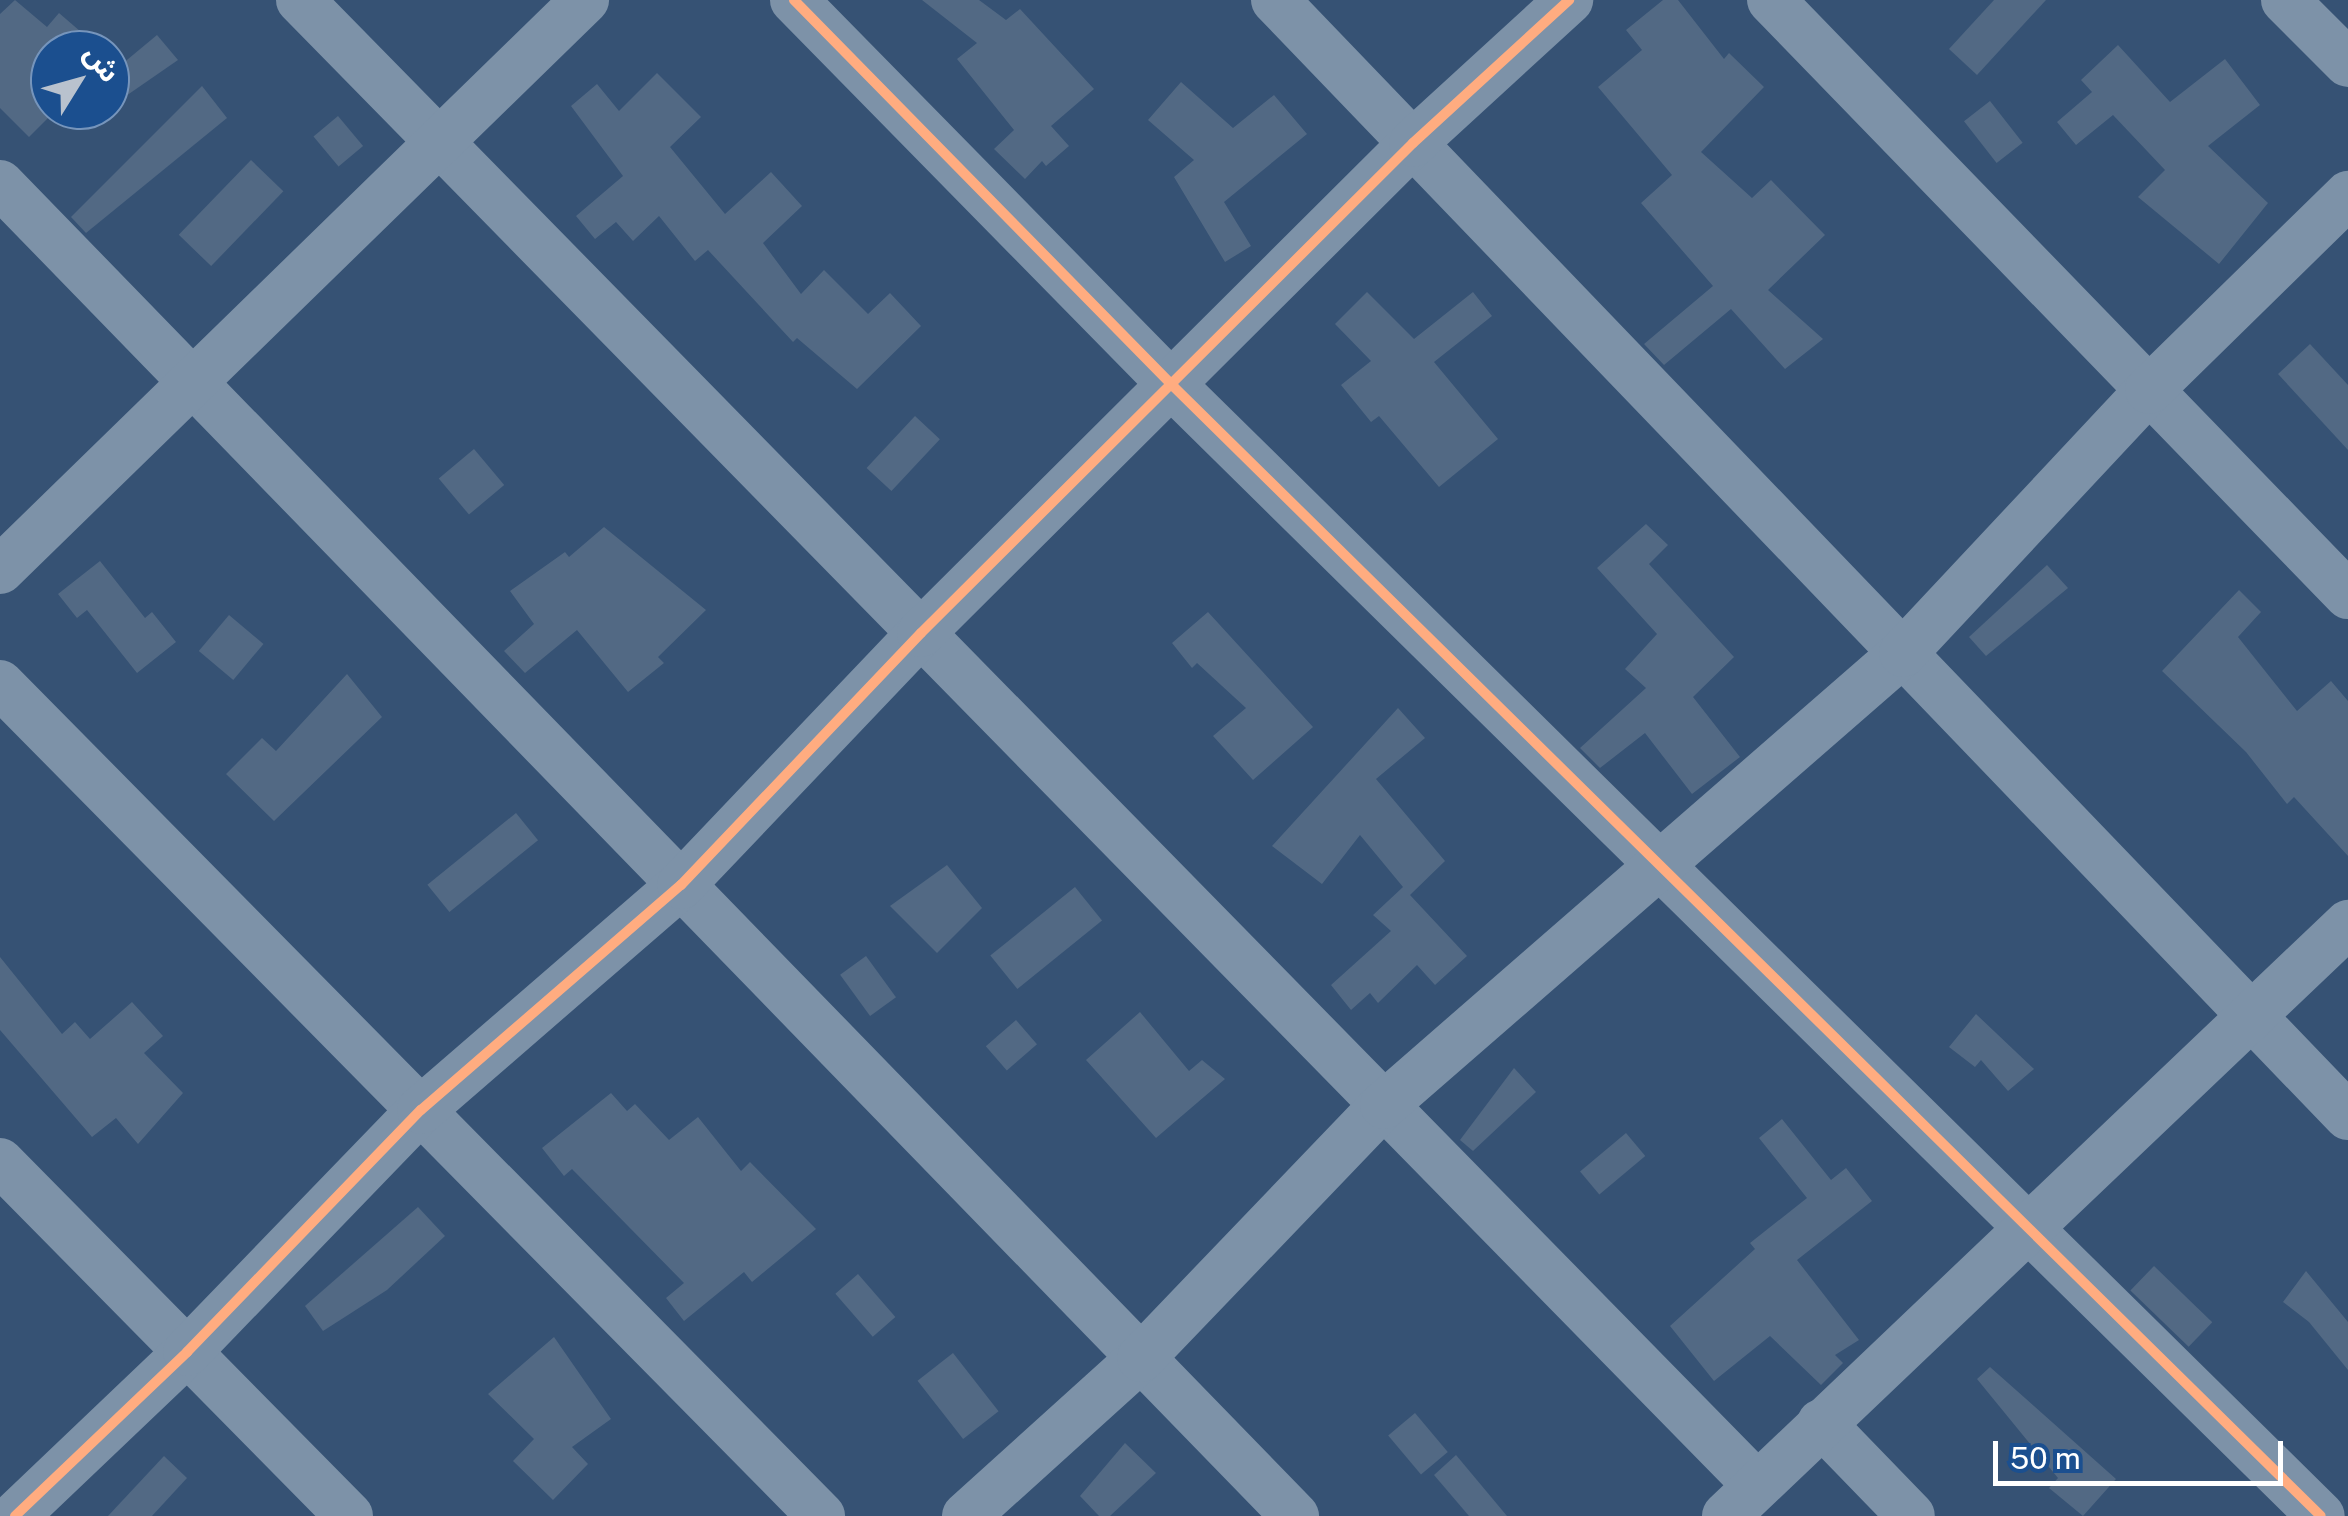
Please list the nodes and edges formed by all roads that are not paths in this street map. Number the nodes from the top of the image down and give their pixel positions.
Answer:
1 (300, 0) edge
2 (585, 0) edge
3 (794, 0) edge
4 (1275, 0) edge
5 (1569, 0) edge
6 (1771, 0) edge
7 (2286, 0) edge
8 (2348, 63) edge
9 (439, 142) junction
10 (1413, 143) junction
11 (0, 184) edge
12 (2348, 195) edge
13 (193, 382) junction
14 (1174, 387) junction
15 (2149, 390) junction
16 (0, 570) edge
17 (2348, 596) edge
18 (921, 633) junction
19 (1903, 653) junction
20 (0, 684) edge
21 (1662, 864) junction
22 (681, 884) junction
23 (2348, 924) edge
24 (2254, 1018) junction
25 (1384, 1105) junction
26 (420, 1110) junction
27 (2348, 1116) edge
28 (0, 1162) edge
29 (2032, 1225) junction
30 (187, 1352) junction
31 (1142, 1358) junction
32 (1822, 1423) junction
33 (1741, 1500) edge
34 (15, 1516) edge
35 (349, 1516) edge
36 (821, 1516) edge
37 (966, 1516) edge
38 (1295, 1516) edge
39 (1911, 1516) edge
40 (2321, 1516) edge

1 - 9 street
2 - 9 street
3 - 14 street
4 - 10 street
5 - 10 street
6 - 15 street
7 - 8 street
9 - 13 street
9 - 18 street
10 - 14 street
10 - 19 street
11 - 13 street
12 - 15 street
13 - 16 street
13 - 22 street
14 - 18 street
14 - 21 street
15 - 17 street
15 - 19 street
18 - 22 street
18 - 25 street
19 - 21 street
19 - 24 street
20 - 26 street
21 - 25 street
21 - 29 street
22 - 26 street
22 - 31 street
23 - 24 street
24 - 27 street
24 - 29 street
25 - 31 street
25 - 33 street
26 - 30 street
26 - 36 street
28 - 30 street
29 - 32 street
29 - 40 street
30 - 34 street
30 - 35 street
31 - 37 street
31 - 38 street
32 - 33 street
32 - 39 street

